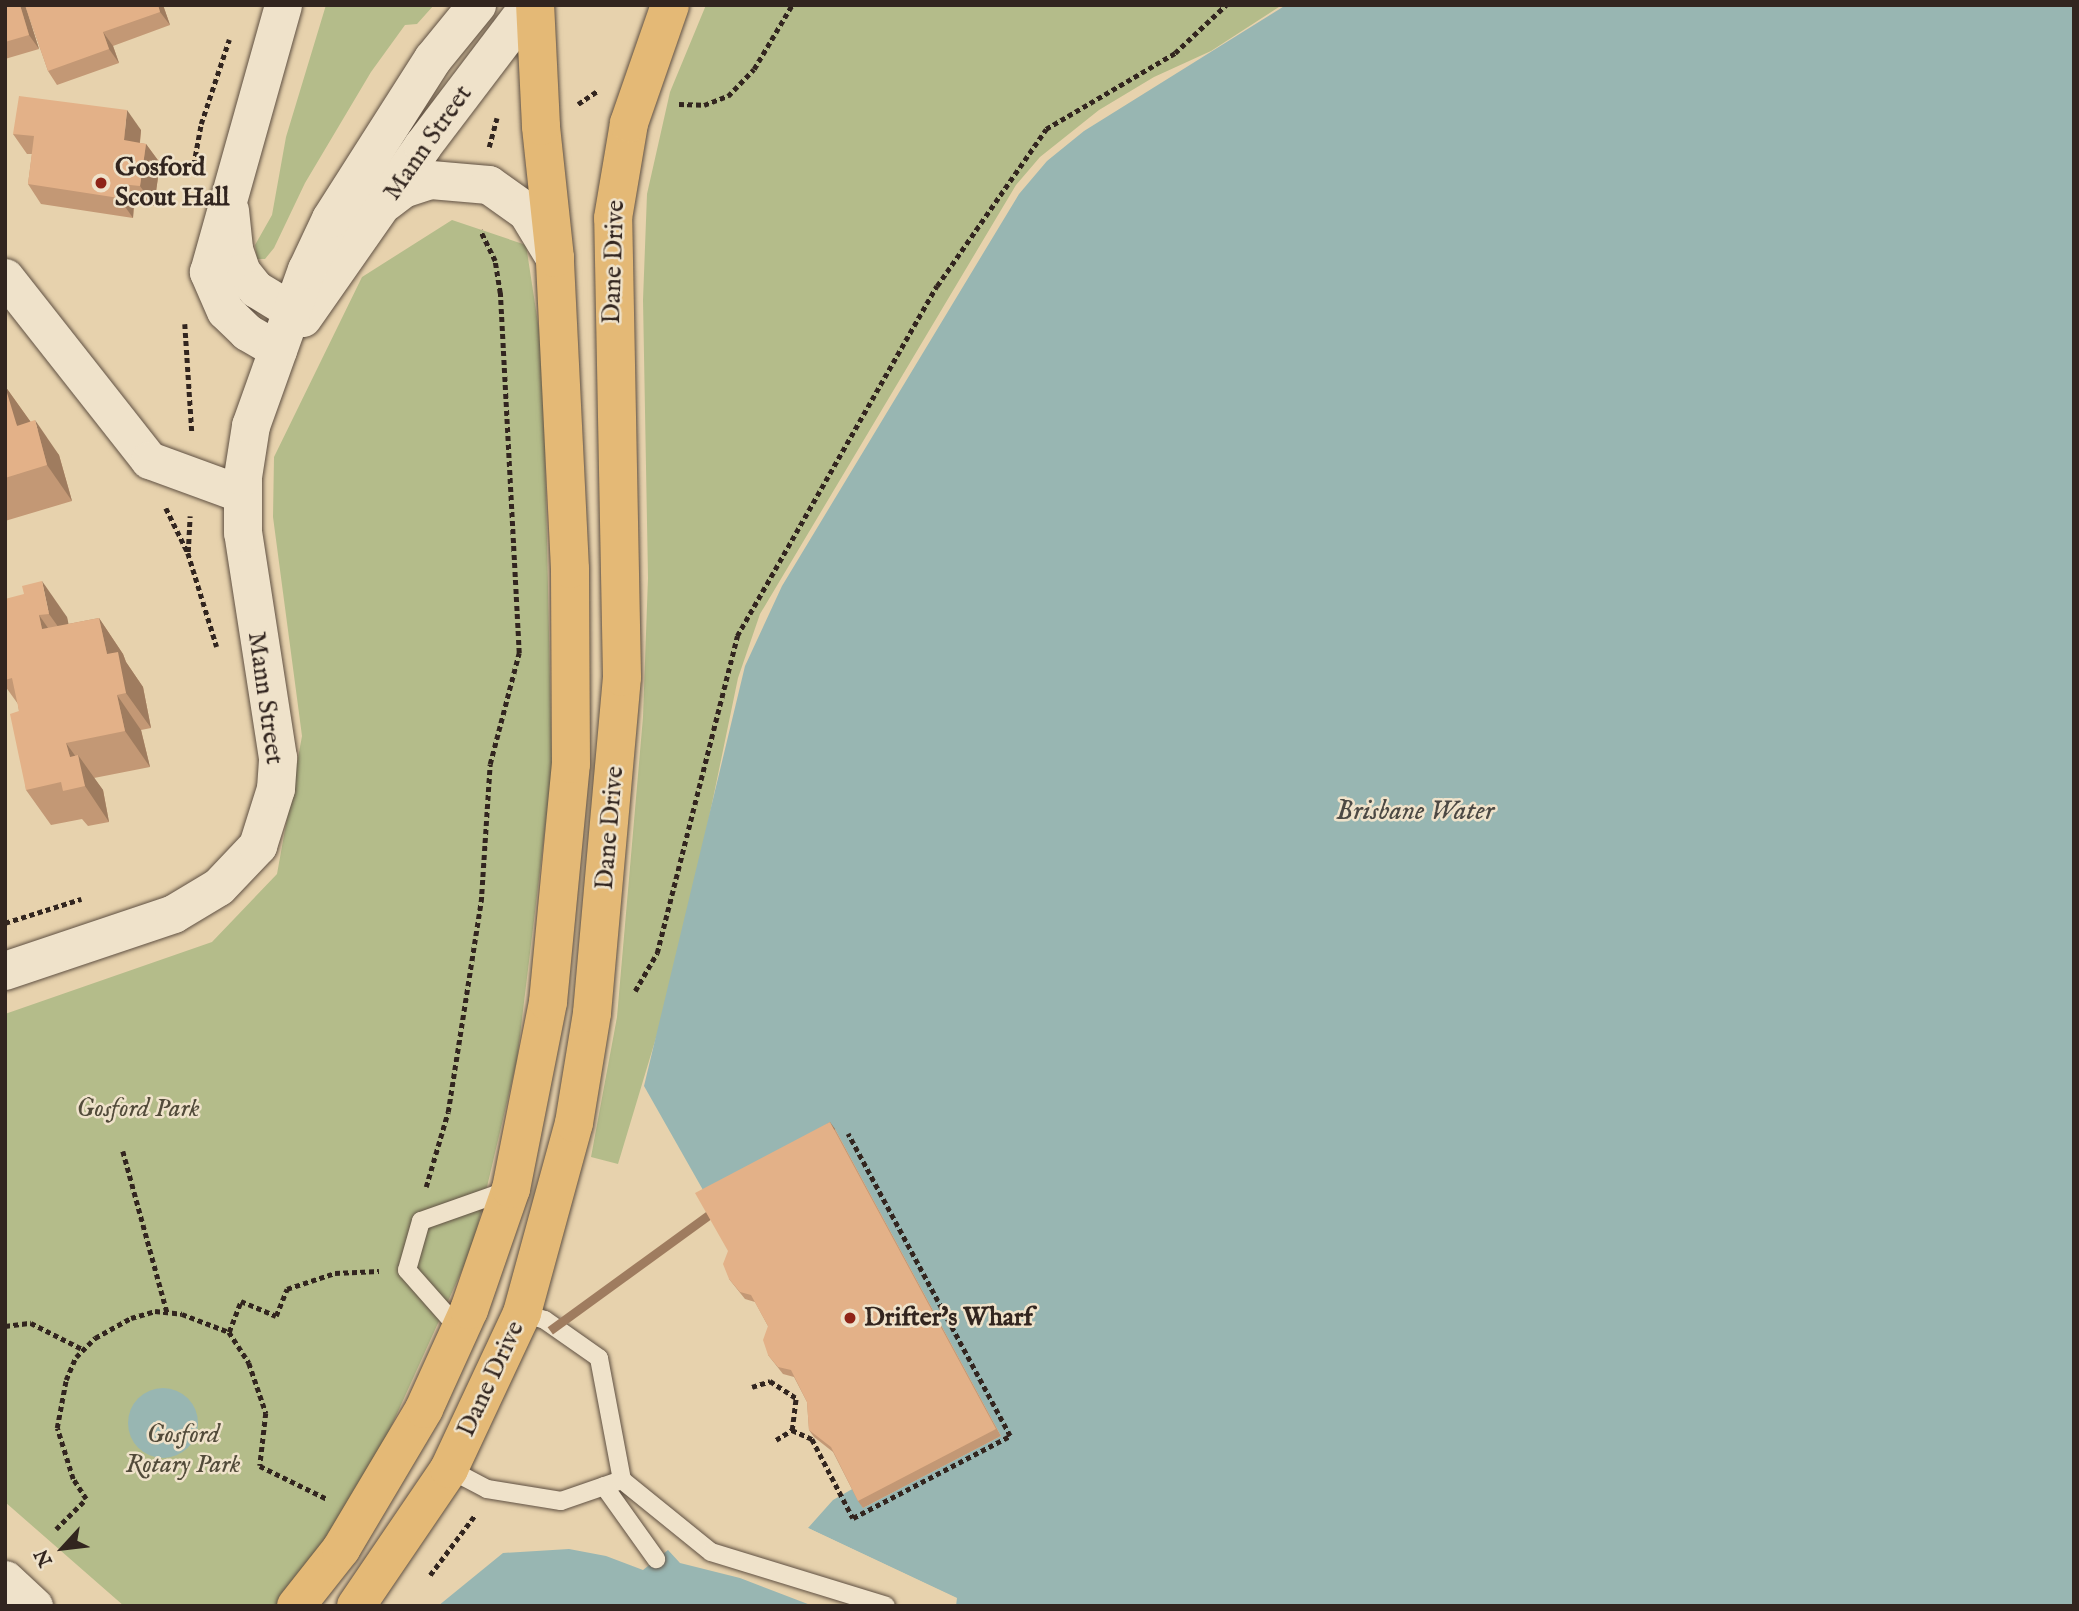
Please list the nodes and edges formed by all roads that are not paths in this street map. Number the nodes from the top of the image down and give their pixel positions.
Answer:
1 (284, 5) edge
2 (477, 5) edge
3 (532, 5) edge
4 (670, 5) edge
5 (386, 202) junction
6 (555, 258) junction
7 (5, 277) edge
8 (289, 329) junction
9 (242, 494) junction
10 (5, 971) edge
11 (511, 1189) junction
12 (522, 1313) junction
13 (465, 1320) junction
14 (449, 1469) junction
15 (613, 1483) junction
16 (656, 1559) dead end
17 (5, 1579) edge
18 (34, 1606) edge
19 (296, 1606) edge
20 (356, 1606) edge
21 (886, 1606) edge

1 - 8 street
2 - 8 street, Mann Street
3 - 5 street, Mann Street
3 - 6 highway, Dane Drive
4 - 12 highway, Dane Drive
5 - 6 street
5 - 8 street, Mann Street
6 - 11 highway, Dane Drive
7 - 9 street
8 - 9 street, Mann Street
9 - 10 street, Mann Street
11 - 13 highway, Dane Drive
11 - 13 lane
12 - 13 highway
12 - 14 highway, Dane Drive
12 - 15 lane
13 - 19 highway, Dane Drive
14 - 15 lane
14 - 20 highway, Dane Drive
15 - 16 lane
15 - 21 lane
17 - 18 street

